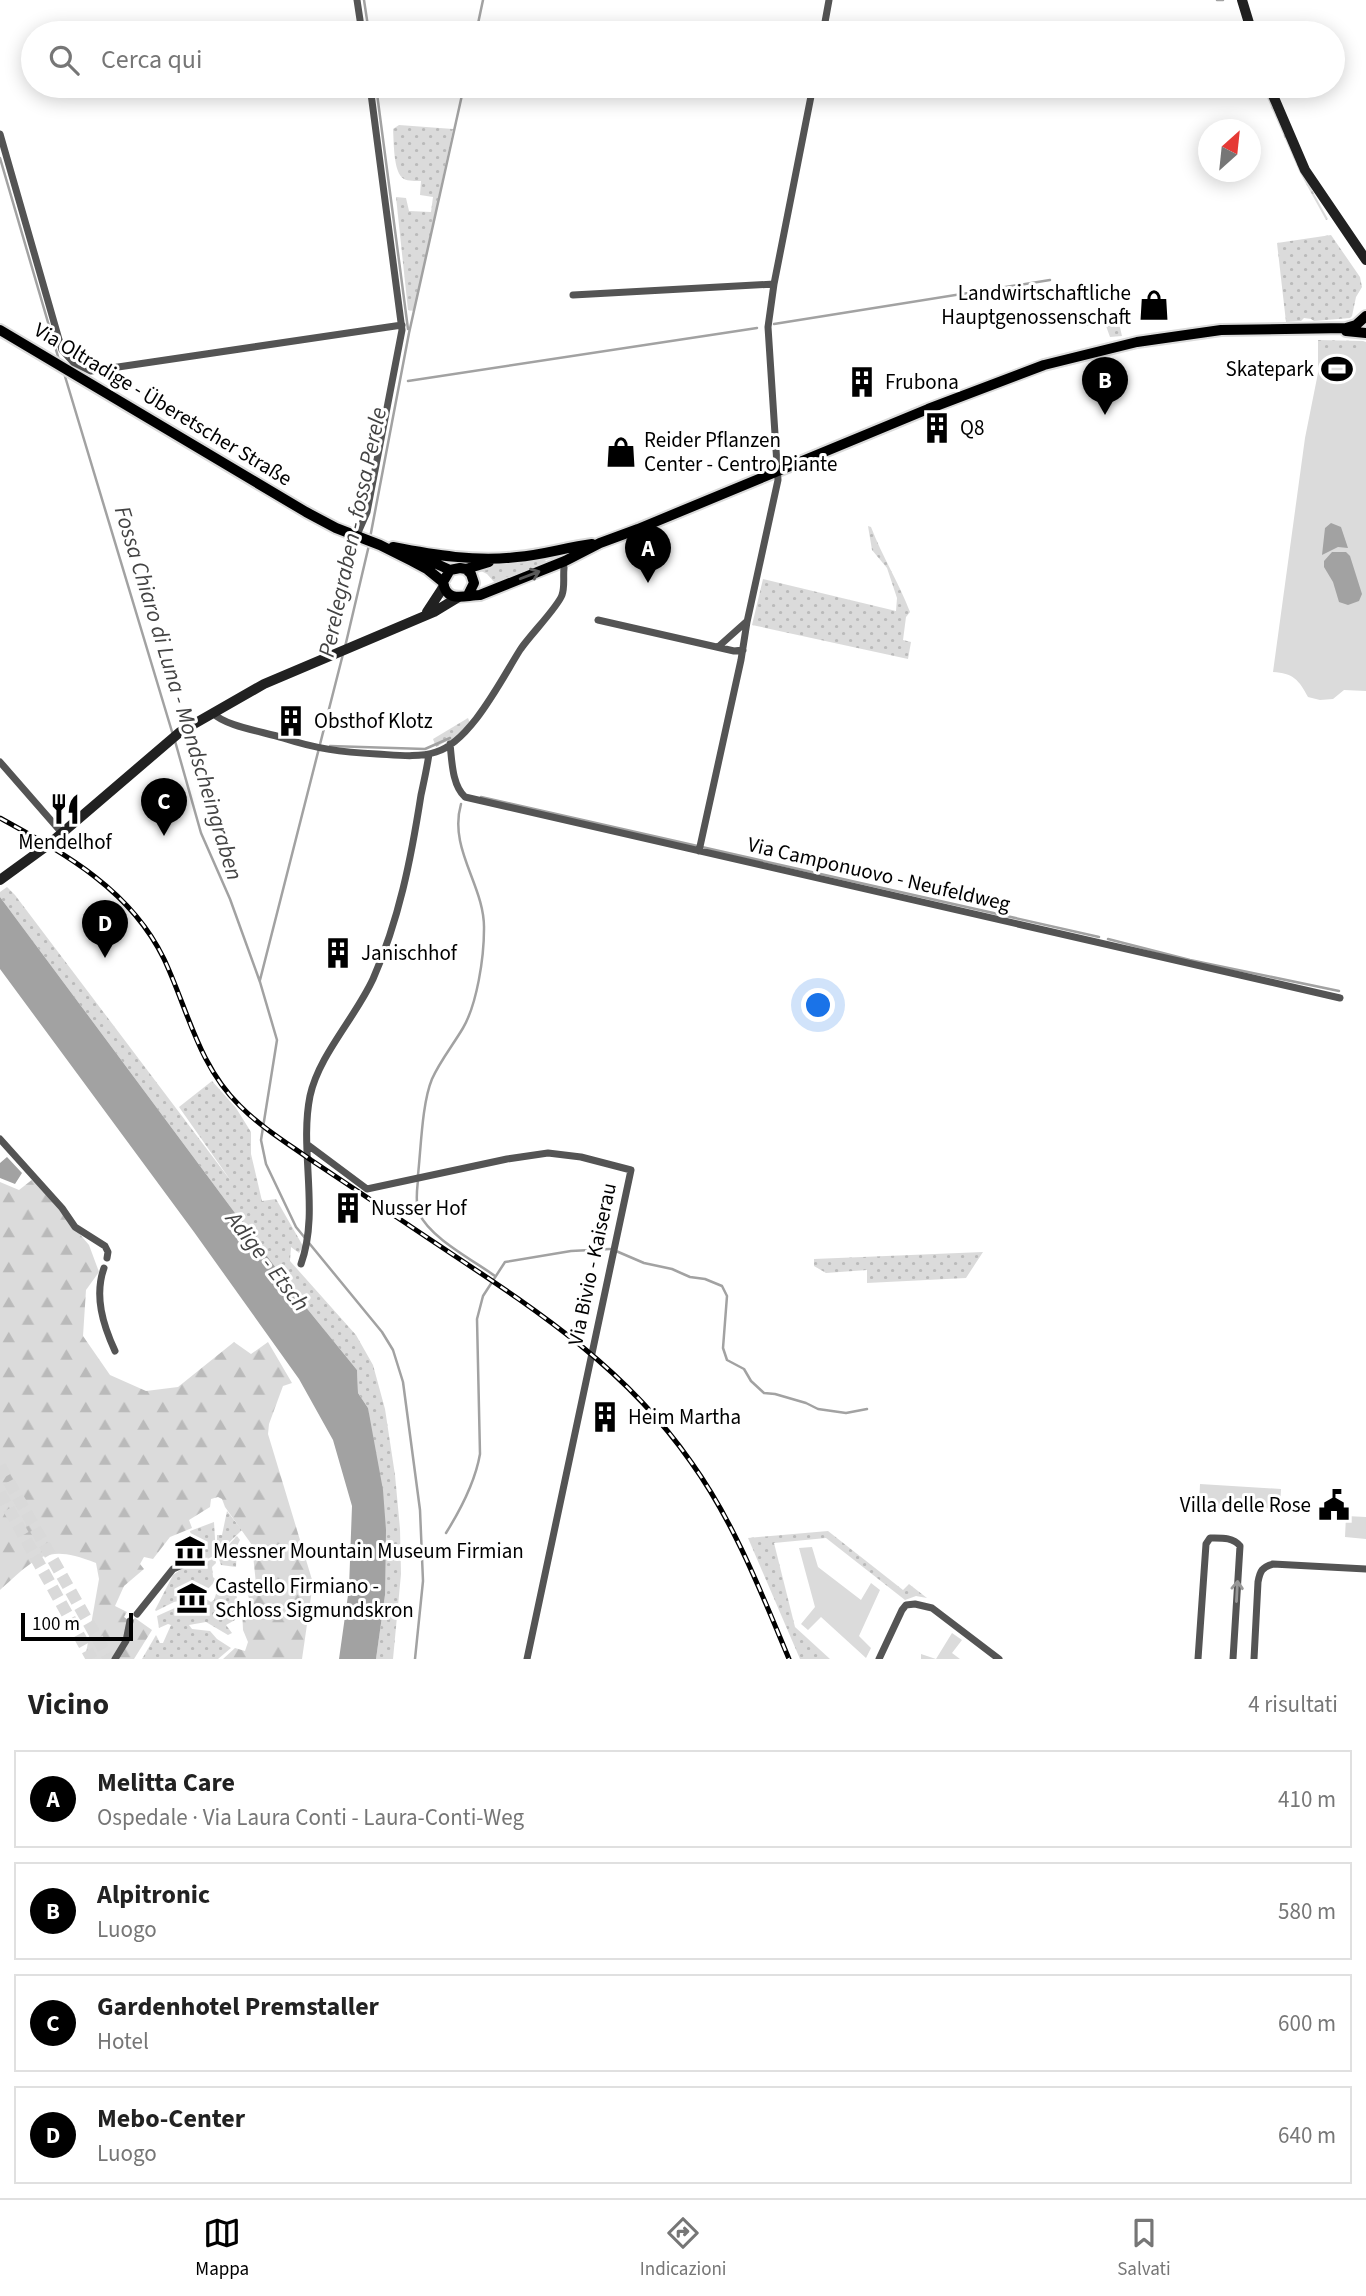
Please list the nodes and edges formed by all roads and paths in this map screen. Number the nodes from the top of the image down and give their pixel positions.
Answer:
1 (356, 0) edge
2 (829, 0) edge
3 (1241, 0) edge
4 (360, 21) edge
5 (825, 21) edge
6 (1248, 21) edge
7 (372, 98) edge
8 (811, 98) edge
9 (1274, 98) edge
10 (0, 134) edge
11 (1365, 259) edge
12 (774, 284) junction
13 (573, 295) dead end
14 (1366, 316) edge
15 (402, 325) junction
16 (1329, 329) junction
17 (0, 330) edge
18 (1366, 333) edge
19 (778, 471) junction
20 (360, 538) junction
21 (600, 543) junction
22 (382, 545) junction
23 (497, 559) junction
24 (564, 568) dead end
25 (466, 569) junction
26 (450, 570) junction
27 (444, 584) junction
28 (463, 596) junction
29 (422, 618) junction
30 (598, 620) dead end
31 (747, 622) junction
32 (718, 647) junction
33 (743, 650) junction
34 (213, 713) junction
35 (450, 744) junction
36 (429, 754) junction
37 (0, 762) edge
38 (62, 833) junction
39 (699, 847) junction
40 (0, 880) edge
41 (1340, 998) dead end
42 (0, 1139) edge
43 (308, 1145) junction
44 (107, 1258) dead end
45 (301, 1264) dead end
46 (104, 1268) dead end
47 (115, 1351) dead end
48 (194, 1552) dead end
49 (1366, 1569) edge
50 (136, 1614) dead end
51 (130, 1621) dead end
52 (115, 1659) edge
53 (527, 1659) edge
54 (879, 1659) edge
55 (999, 1659) edge
56 (1198, 1659) edge
57 (1233, 1659) edge
58 (1254, 1659) edge

1 - 4 street
2 - 5 street
3 - 6 main road
7 - 15 street
8 - 12 street
9 - 11 main road
10 - 15 street
12 - 13 street
12 - 19 street
14 - 16 main road
15 - 20 street
16 - 18 main road
16 - 19 main road
17 - 20 main road, Via Oltradige - Überetscher Straße
19 - 21 main road
19 - 31 street
20 - 22 main road, Via Oltradige - Überetscher Straße
21 - 23 main road
28 -> 21 main road
22 - 23 main road
22 - 26 main road
22 - 27 main road
23 - 25 main road
24 - 35 street
25 - 26 main road
25 - 28 main road
26 - 27 main road
27 - 28 main road
27 - 29 main road
28 - 29 main road
29 - 34 main road
30 - 32 street
31 - 32 street
31 - 33 street
32 - 33 street
33 - 39 street
34 - 36 street
34 - 38 main road
35 - 36 street
35 - 39 street, Via Camponuovo - Neufeldweg
36 - 43 street
37 - 38 street
38 - 40 main road
39 - 41 street, Via Camponuovo - Neufeldweg
42 - 44 street
43 - 45 street
43 - 53 street, Via Bivio - Kaiserau
46 - 47 street
48 - 50 street
49 - 58 street
51 - 52 street
54 - 55 street
57 -> 56 street

